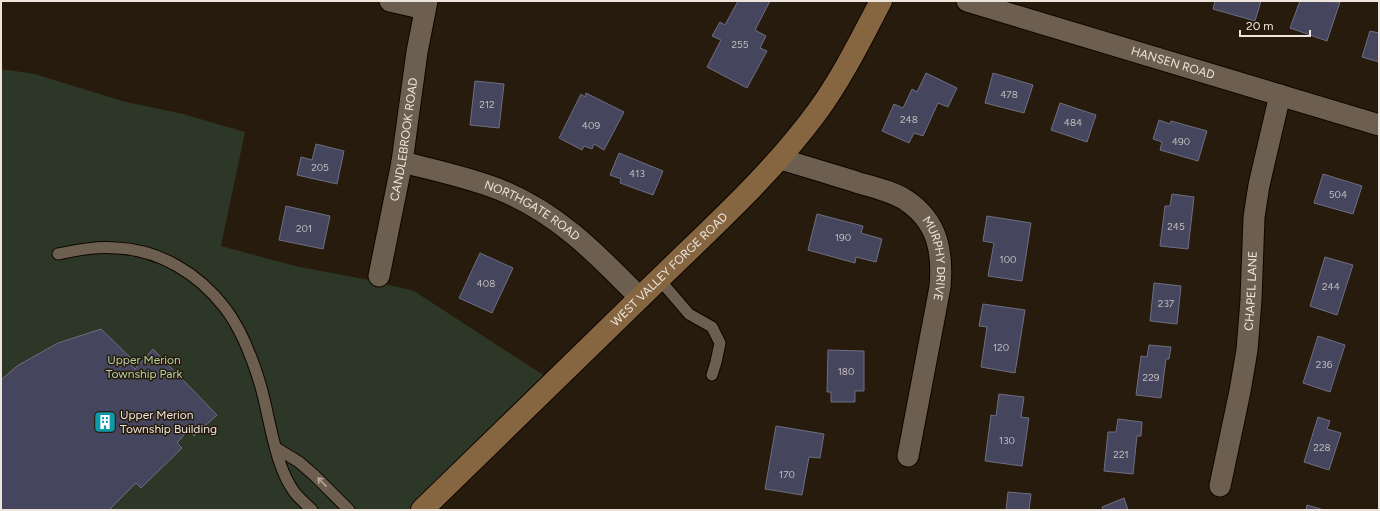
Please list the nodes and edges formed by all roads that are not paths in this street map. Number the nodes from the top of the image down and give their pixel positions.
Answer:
1 (390, 1) edge
2 (880, 1) edge
3 (967, 1) edge
4 (426, 5) edge
5 (1280, 95) junction
6 (1379, 125) edge
7 (780, 159) junction
8 (402, 162) junction
9 (58, 254) dead end
10 (378, 276) dead end
11 (659, 279) junction
12 (640, 298) junction
13 (712, 375) dead end
14 (276, 448) junction
15 (908, 456) dead end
16 (1220, 486) dead end
17 (312, 510) edge
18 (349, 510) edge
19 (422, 510) edge

1 - 4 street
2 - 7 main road, WEST VALLEY FORGE ROAD
3 - 5 street, HANSEN ROAD
4 - 8 street, CANDLEBROOK ROAD
5 - 6 street, HANSEN ROAD
5 - 16 street, CHAPEL LANE
7 - 11 main road, WEST VALLEY FORGE ROAD
7 - 15 street, MURPHY DRIVE
8 - 10 street, CANDLEBROOK ROAD
8 - 12 street, NORTHGATE ROAD
9 - 14 lane
11 - 12 main road, WEST VALLEY FORGE ROAD
11 - 13 lane
12 - 19 main road, WEST VALLEY FORGE ROAD
14 - 17 lane
18 -> 14 lane

